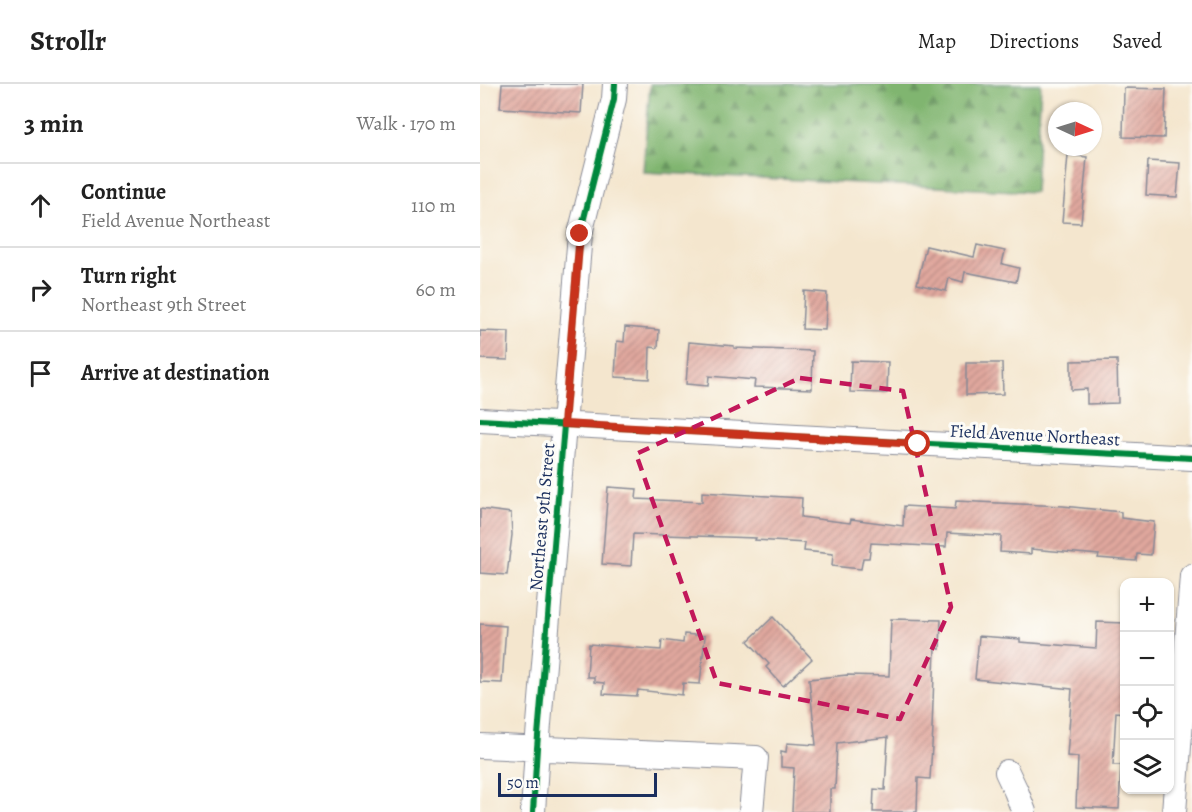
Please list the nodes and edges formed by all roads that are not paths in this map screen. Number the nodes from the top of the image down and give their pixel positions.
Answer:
1 (615, 84) edge
2 (480, 420) edge
3 (564, 424) junction
4 (1192, 458) edge
5 (1192, 576) edge
6 (480, 746) edge
7 (537, 748) junction
8 (1007, 772) dead end
9 (533, 812) edge
10 (751, 812) edge
11 (1024, 812) edge
12 (1174, 812) edge

1 - 3 street, Northeast 9th Street
2 - 3 street, Field Avenue Northeast
3 - 4 street, Field Avenue Northeast
3 - 7 street, Northeast 9th Street
5 - 12 street
6 - 7 street
7 - 9 street, Northeast 9th Street
7 - 10 street
8 - 11 street

